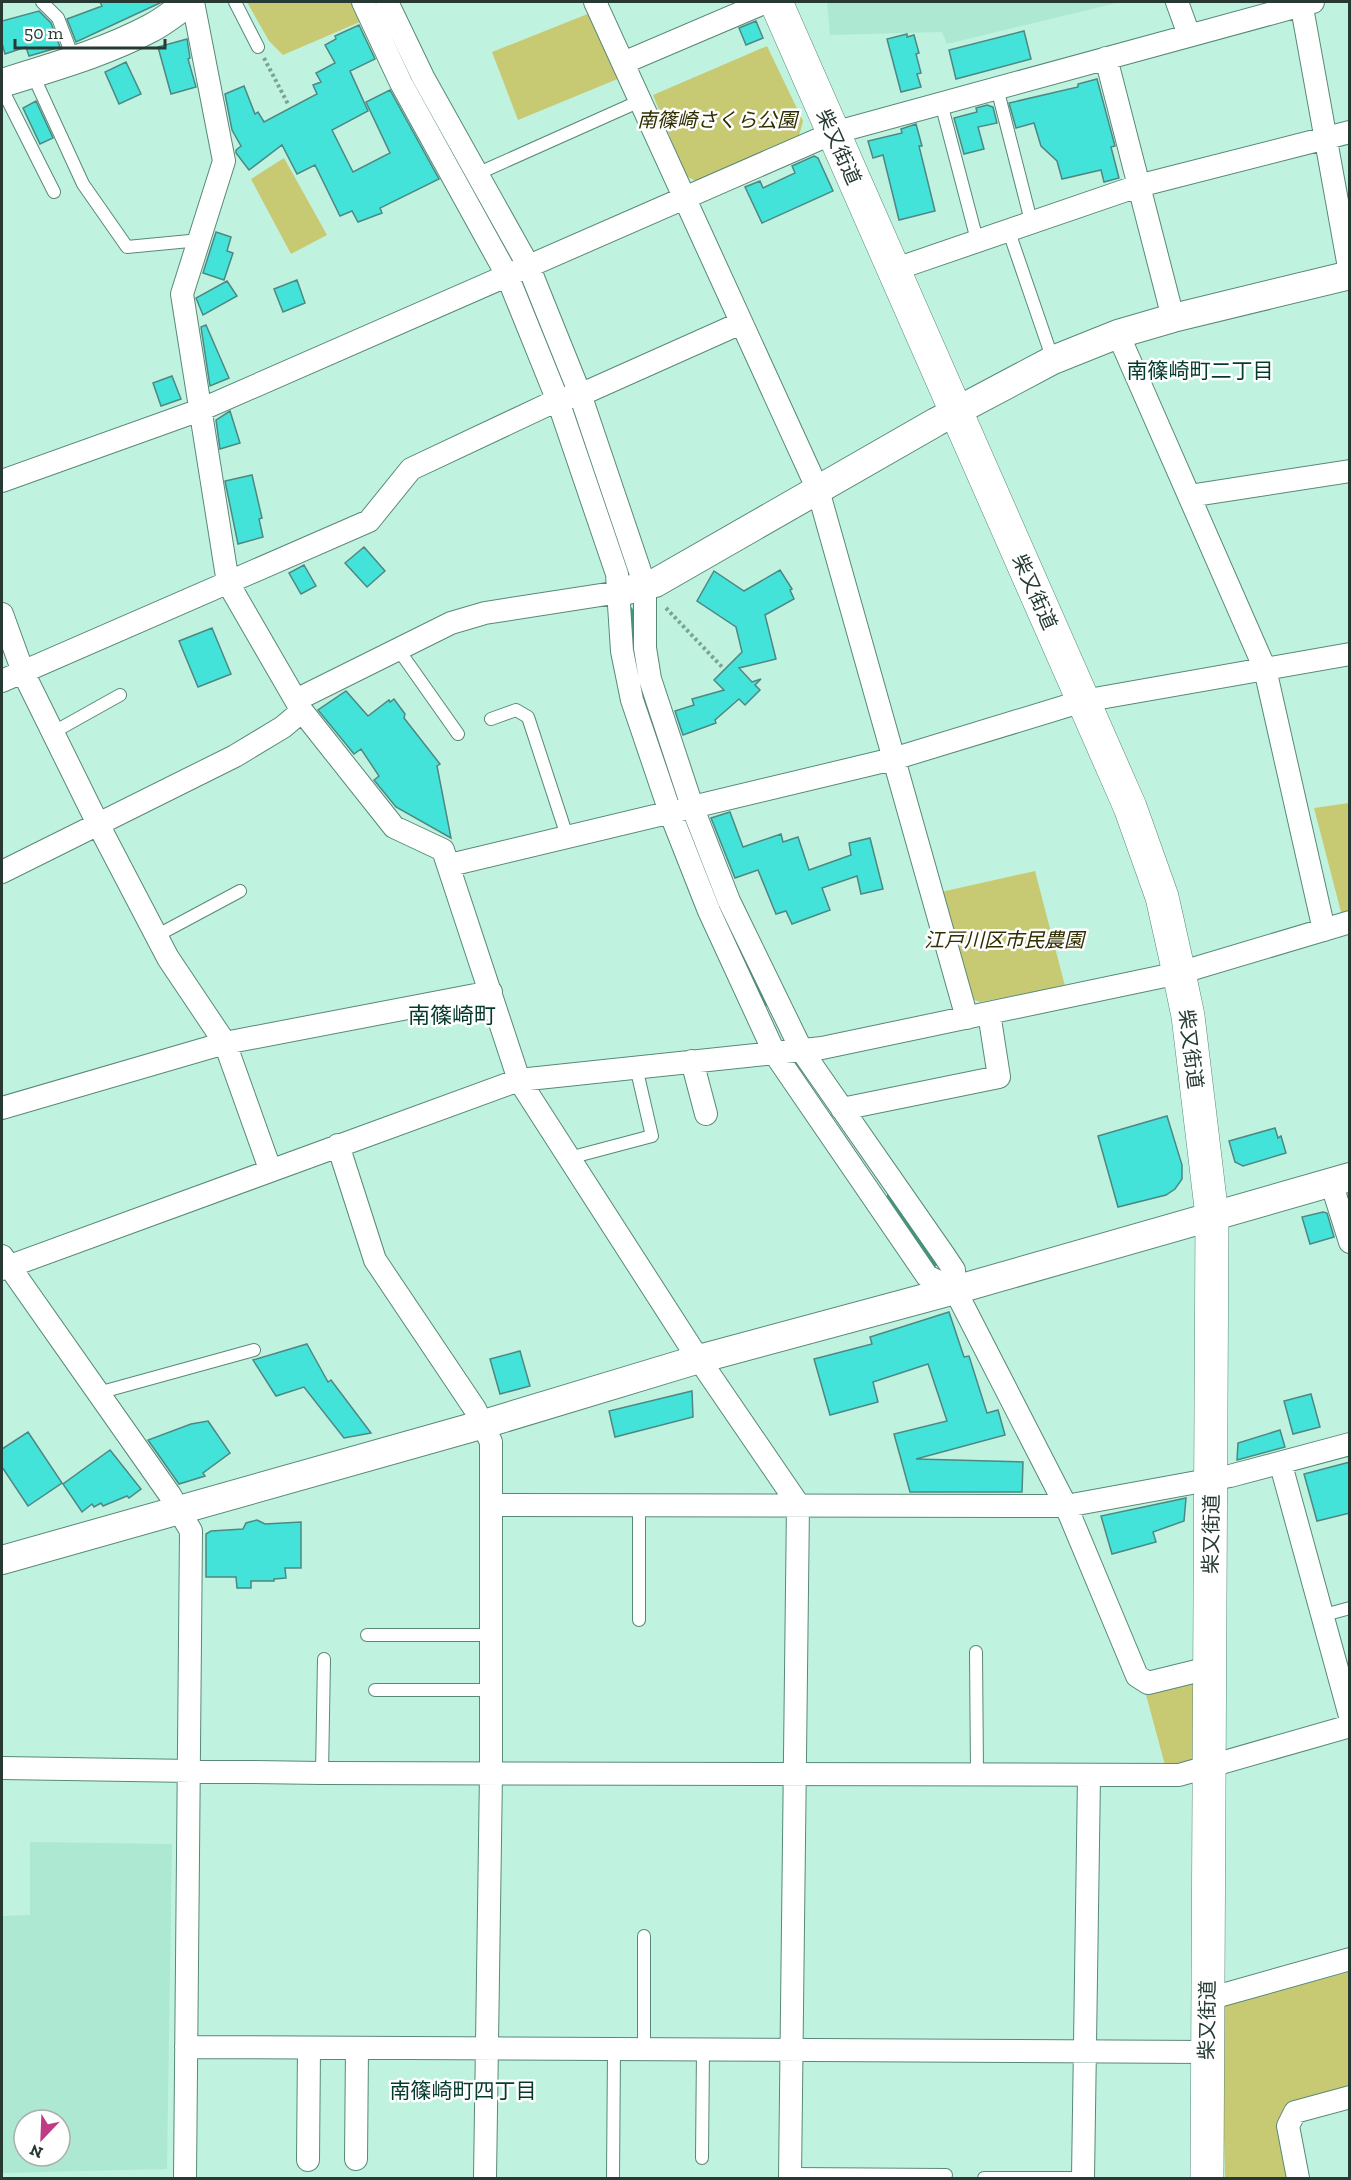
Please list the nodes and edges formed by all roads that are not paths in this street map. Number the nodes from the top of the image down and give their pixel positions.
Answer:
1 (42, 2) edge
2 (191, 2) edge
3 (235, 2) edge
4 (363, 2) edge
5 (387, 2) edge
6 (595, 2) edge
7 (766, 2) edge
8 (776, 2) edge
9 (1177, 2) edge
10 (1305, 3) edge
11 (1189, 35) junction
12 (258, 47) road end
13 (1106, 58) junction
14 (74, 60) junction
15 (623, 63) junction
16 (33, 73) junction
17 (2, 83) edge
18 (997, 88) junction
19 (2, 89) edge
20 (640, 101) junction
21 (941, 103) junction
22 (1350, 132) edge
23 (833, 133) junction
24 (1326, 136) junction
25 (479, 173) junction
26 (1138, 186) junction
27 (54, 192) dead end
28 (685, 198) junction
29 (1031, 221) junction
30 (1008, 229) junction
31 (200, 240) junction
32 (977, 240) junction
33 (518, 270) junction
34 (893, 270) junction
35 (1350, 274) edge
36 (1173, 318) junction
37 (741, 323) junction
38 (1118, 334) junction
39 (1053, 360) junction
40 (569, 397) junction
41 (200, 410) junction
42 (956, 411) junction
43 (1350, 471) edge
44 (2, 481) edge
45 (818, 490) junction
46 (1189, 496) junction
47 (228, 583) junction
48 (631, 590) junction
49 (2, 614) edge
50 (398, 649) junction
51 (1350, 654) edge
52 (1265, 669) junction
53 (24, 672) junction
54 (2, 681) edge
55 (120, 695) dead end
56 (1083, 701) junction
57 (298, 706) junction
58 (491, 718) dead end
59 (52, 733) junction
60 (458, 734) dead end
61 (893, 759) junction
62 (692, 806) junction
63 (670, 812) junction
64 (99, 826) junction
65 (567, 836) junction
66 (450, 866) junction
67 (2, 872) edge
68 (240, 891) dead end
69 (1350, 922) edge
70 (1324, 930) junction
71 (156, 936) junction
72 (1179, 973) junction
73 (491, 992) junction
74 (989, 1013) junction
75 (967, 1018) junction
76 (225, 1043) junction
77 (802, 1051) junction
78 (775, 1054) junction
79 (692, 1061) junction
80 (636, 1067) junction
81 (519, 1080) junction
82 (2, 1108) edge
83 (842, 1109) junction
84 (706, 1114) dead end
85 (338, 1145) junction
86 (569, 1158) junction
87 (270, 1169) junction
88 (1340, 1179) edge
89 (1212, 1216) junction
90 (1350, 1242) edge
91 (4, 1264) edge
92 (955, 1290) junction
93 (254, 1350) dead end
94 (699, 1359) junction
95 (98, 1393) junction
96 (484, 1424) junction
97 (1350, 1444) edge
98 (1281, 1465) junction
99 (1211, 1480) junction
100 (798, 1504) junction
101 (492, 1505) junction
102 (639, 1505) junction
103 (1066, 1506) junction
104 (180, 1511) junction
105 (2, 1560) edge
106 (1350, 1608) edge
107 (1324, 1615) junction
108 (639, 1620) dead end
109 (367, 1635) dead end
110 (490, 1635) junction
111 (976, 1652) dead end
112 (324, 1659) dead end
113 (1209, 1668) junction
114 (375, 1690) dead end
115 (489, 1690) junction
116 (1350, 1716) edge
117 (1350, 1726) edge
118 (1210, 1765) junction
119 (2, 1768) edge
120 (188, 1770) junction
121 (322, 1773) junction
122 (491, 1773) junction
123 (793, 1774) junction
124 (977, 1774) junction
125 (1089, 1776) junction
126 (644, 1936) dead end
127 (1350, 1959) edge
128 (1208, 1999) junction
129 (186, 2048) junction
130 (309, 2048) junction
131 (357, 2048) junction
132 (485, 2049) junction
133 (614, 2049) junction
134 (644, 2049) junction
135 (703, 2049) junction
136 (790, 2050) junction
137 (1084, 2051) junction
138 (1207, 2052) junction
139 (1350, 2097) edge
140 (702, 2158) dead end
141 (356, 2159) dead end
142 (308, 2160) dead end
143 (946, 2175) dead end
144 (790, 2176) edge
145 (185, 2178) edge
146 (485, 2178) edge
147 (613, 2178) edge
148 (984, 2178) edge
149 (1083, 2178) edge
150 (1207, 2178) edge
151 (1298, 2178) edge

1 - 14 lane
2 - 14 street
2 - 31 street
3 - 12 lane
4 - 33 street
5 - 25 street
6 - 15 street
7 - 15 street
8 - 23 main road, 柴又街道
9 - 11 street
10 - 11 street
10 - 24 street
11 - 13 street
13 - 18 street
13 - 26 street
14 - 16 street
15 - 20 street
16 - 17 street
16 - 31 lane
18 - 21 street
18 - 29 lane
19 - 27 lane
20 - 25 lane
20 - 28 street
21 - 23 street
21 - 32 lane
22 - 24 street
23 - 28 street
23 - 34 main road, 柴又街道
24 - 26 street
24 - 35 street
25 - 33 street
26 - 29 street
26 - 36 street
28 - 33 street
28 - 37 street
29 - 30 street
30 - 32 street
30 - 39 lane
31 - 41 street
32 - 34 street
33 - 40 street
33 - 41 street
34 - 42 main road, 柴又街道
35 - 36 street
36 - 38 street
37 - 40 street
37 - 45 street
38 - 39 street
38 - 46 street
39 - 42 street
40 - 47 street
40 - 48 street
41 - 44 street
41 - 47 street
42 - 45 street
42 - 56 main road, 柴又街道
43 - 46 street
45 - 48 street
45 - 61 street
46 - 52 street
47 - 53 street
47 - 57 street
48 - 50 street
48 - 62 street
48 - 63 street
49 - 53 street
50 - 57 street
50 - 60 lane
51 - 52 street
52 - 56 street
52 - 70 street
53 - 54 street
53 - 59 street
55 - 59 lane
56 - 61 street
56 - 72 main road, 柴又街道
57 - 64 street
57 - 66 street
58 - 65 lane
59 - 64 street
61 - 62 street
61 - 75 street
62 - 63 street
62 - 77 street
63 - 65 street
63 - 78 street
64 - 67 street
64 - 71 street
65 - 66 street
66 - 73 street
68 - 71 lane
69 - 70 street
70 - 72 street
71 - 76 street
72 - 74 street
72 - 89 main road, 柴又街道
73 - 76 street
73 - 81 street
74 - 75 street
74 - 83 street
75 - 77 street
76 - 82 street
76 - 87 street
77 - 78 street
77 - 83 street
78 - 79 street
78 - 92 street
79 - 80 street
79 - 84 street
80 - 81 street
80 - 86 lane
81 - 85 street
81 - 86 street
83 - 92 street
85 - 87 street
85 - 96 street
86 - 94 street
87 - 91 street
88 - 89 street
88 - 90 street
89 - 92 street
89 - 99 main road, 柴又街道
91 - 95 street
92 - 94 street
92 - 103 street
93 - 95 lane
94 - 96 street
94 - 100 street
95 - 104 street
96 - 101 street
96 - 104 street
97 - 98 street
98 - 99 street
98 - 107 street
99 - 103 street
99 - 113 main road, 柴又街道
100 - 102 street
100 - 103 street
100 - 123 street
101 - 102 street
101 - 110 street
102 - 108 lane
103 - 113 street
104 - 105 street
104 - 120 street
106 - 107 lane
107 - 116 street
109 - 110 lane
110 - 115 street
111 - 124 lane
112 - 121 lane
113 - 118 main road, 柴又街道
114 - 115 lane
115 - 122 street
117 - 118 street
118 - 125 street
118 - 128 main road, 柴又街道
119 - 120 street
120 - 121 street
120 - 129 street
121 - 122 street
122 - 123 street
122 - 132 street
123 - 124 street
123 - 136 street
124 - 125 street
125 - 137 street
126 - 134 lane
127 - 128 street
128 - 138 main road, 柴又街道
129 - 130 street
129 - 145 street
130 - 131 street
130 - 142 street
131 - 132 street
131 - 141 street
132 - 133 street
132 - 146 street
133 - 134 street
133 - 147 lane
134 - 135 street
135 - 136 street
135 - 140 lane
136 - 137 street
136 - 144 street
137 - 138 street
137 - 149 street
138 - 150 main road, 柴又街道
139 - 151 street
143 - 144 lane
148 - 149 lane

